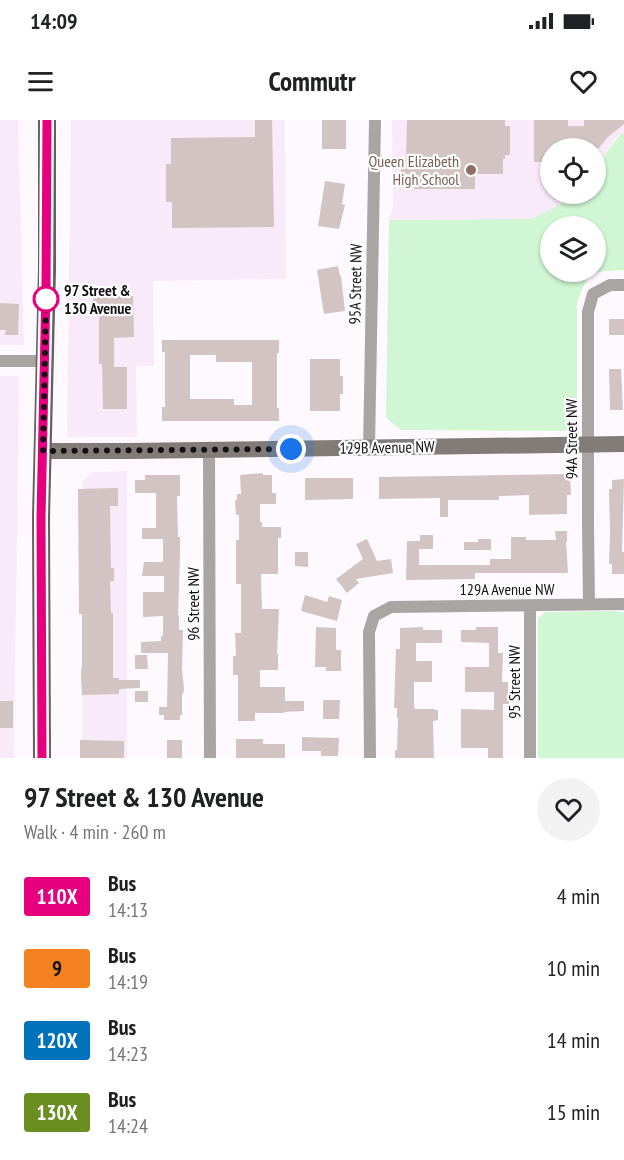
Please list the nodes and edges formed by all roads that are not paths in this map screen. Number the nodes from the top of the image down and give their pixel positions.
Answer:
1 (47, 120) edge
2 (375, 120) edge
3 (624, 285) edge
4 (0, 361) edge
5 (45, 361) junction
6 (587, 444) junction
7 (624, 444) edge
8 (369, 448) junction
9 (209, 450) junction
10 (43, 451) junction
11 (589, 604) junction
12 (624, 604) edge
13 (530, 605) junction
14 (42, 758) edge
15 (210, 758) edge
16 (370, 758) edge
17 (530, 758) edge

1 - 5 main road
2 - 8 street, 95A Street NW
3 - 6 street, 94A Street NW
4 - 5 street
5 - 10 main road
6 - 7 street, 129B Avenue NW
6 - 8 street, 129B Avenue NW
6 - 11 street, 94A Street NW
8 - 9 street, 129B Avenue NW
9 - 10 street, 129B Avenue NW
9 - 15 street, 96 Street NW
10 - 14 main road
11 - 12 street, 129A Avenue NW
11 - 13 street, 129A Avenue NW
13 - 16 street, 129A Avenue NW
13 - 17 street, 95 Street NW

